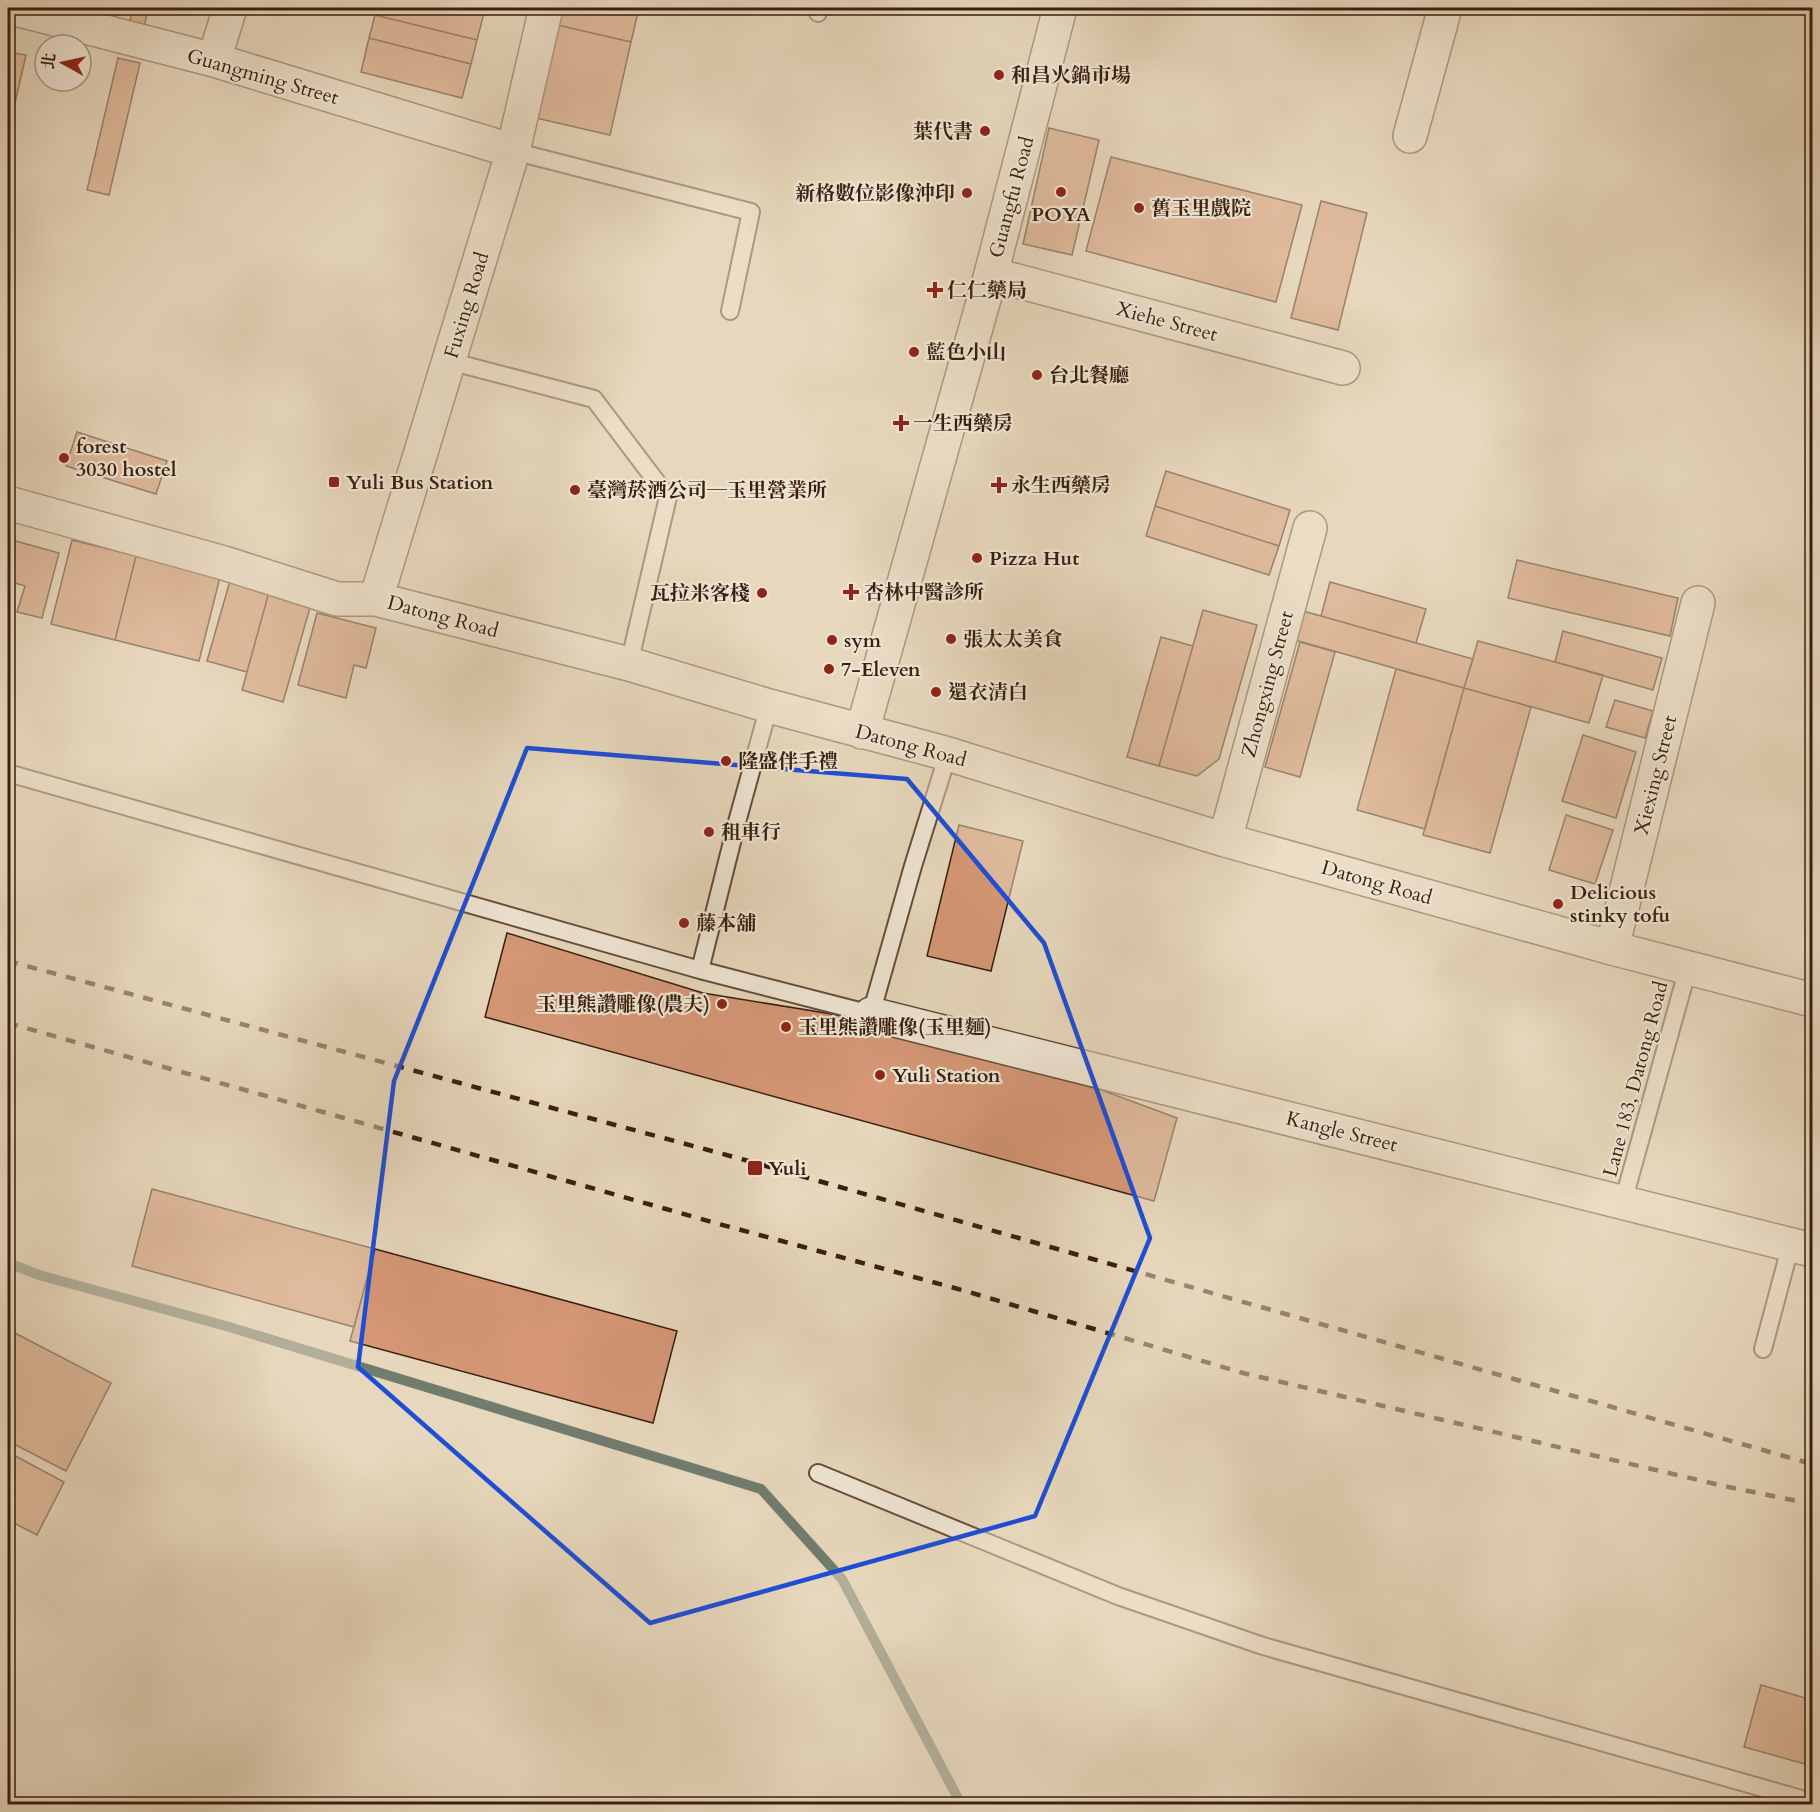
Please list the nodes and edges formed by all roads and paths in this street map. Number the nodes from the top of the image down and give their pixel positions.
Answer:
1 (12, 8) edge
2 (230, 8) edge
3 (546, 8) edge
4 (1060, 8) edge
5 (1445, 8) edge
6 (214, 60) junction
7 (1410, 136) dead end
8 (513, 151) junction
9 (991, 274) junction
10 (730, 311) dead end
11 (449, 361) junction
12 (1343, 368) dead end
13 (8, 503) edge
14 (1310, 528) dead end
15 (376, 599) junction
16 (1698, 603) dead end
17 (629, 664) junction
18 (769, 706) junction
19 (862, 732) junction
20 (948, 754) junction
21 (8, 773) edge
22 (1225, 840) junction
23 (1612, 948) junction
24 (1688, 968) junction
25 (700, 970) junction
26 (1812, 1000) edge
27 (871, 1014) junction
28 (1623, 1202) junction
29 (1802, 1247) edge
30 (1762, 1349) dead end
31 (818, 1473) dead end
32 (1812, 1802) edge

1 - 6 street, Guangming Street
2 - 6 street
3 - 8 street, Fuxing Road
4 - 9 street, Guangfu Road
5 - 7 street
6 - 8 street, Guangming Street
8 - 10 lane
8 - 11 street, Fuxing Road
9 - 12 street, Xiehe Street
9 - 19 street, Guangfu Road
11 - 15 street, Fuxing Road
11 - 17 lane
13 - 15 street, Datong Road
14 - 22 street, Zhongxing Street
15 - 17 street, Datong Road
16 - 23 street, Xiexing Street
17 - 18 street, Datong Road
18 - 19 street, Datong Road
18 - 25 lane
19 - 20 street, Datong Road
20 - 22 street, Datong Road
20 - 27 lane
21 - 25 lane
22 - 23 street, Datong Road
23 - 24 street, Datong Road
24 - 26 street, Datong Road
24 - 28 lane, Lane 183, Datong Road
25 - 27 lane
27 - 28 street, Kangle Street
28 - 29 street, Kangle Street
29 - 30 lane
31 - 32 lane

